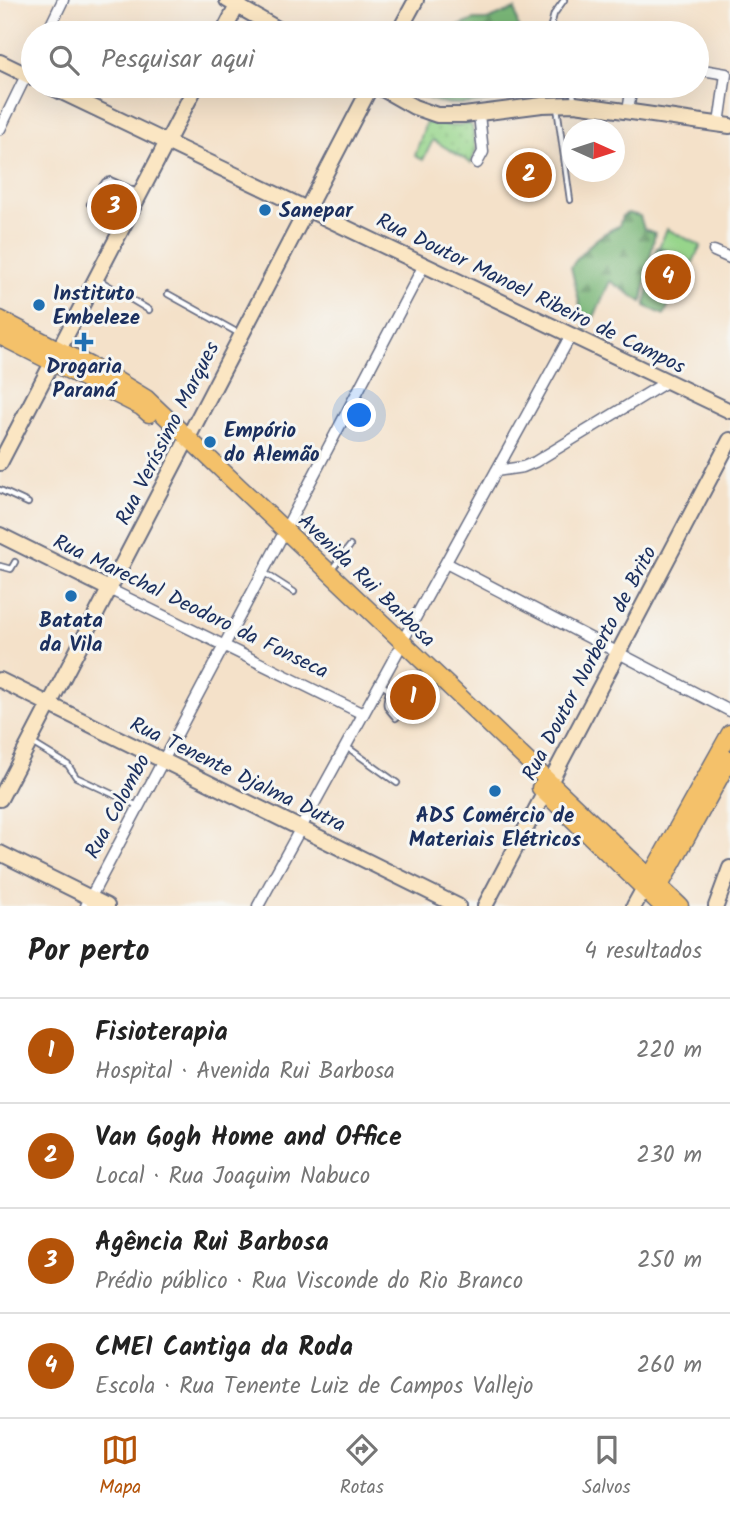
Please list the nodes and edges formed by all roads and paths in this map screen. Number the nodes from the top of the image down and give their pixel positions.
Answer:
1 (63, 0) edge
2 (416, 0) edge
3 (564, 0) edge
4 (235, 2) edge
5 (53, 21) edge
6 (228, 21) edge
7 (266, 21) edge
8 (405, 21) edge
9 (552, 21) edge
10 (0, 62) edge
11 (709, 71) edge
12 (21, 72) edge
13 (21, 94) edge
14 (74, 98) edge
15 (190, 98) edge
16 (365, 98) edge
17 (398, 98) edge
18 (574, 98) edge
19 (630, 98) edge
20 (556, 104) junction
21 (575, 104) junction
22 (628, 111) junction
23 (479, 114) junction
24 (724, 125) edge
25 (4, 127) edge
26 (167, 142) junction
27 (477, 163) dead end
28 (140, 193) junction
29 (570, 200) dead end
30 (90, 204) dead end
31 (307, 209) junction
32 (715, 250) dead end
33 (730, 258) edge
34 (424, 265) junction
35 (96, 278) junction
36 (168, 294) dead end
37 (149, 310) dead end
38 (0, 319) edge
39 (242, 335) junction
40 (570, 335) junction
41 (0, 336) edge
42 (55, 356) junction
43 (668, 381) junction
44 (730, 411) edge
45 (730, 440) edge
46 (186, 441) junction
47 (0, 463) edge
48 (496, 471) junction
49 (0, 491) edge
50 (28, 503) dead end
51 (283, 534) junction
52 (0, 535) edge
53 (350, 546) dead end
54 (15, 562) dead end
55 (446, 563) junction
56 (0, 566) edge
57 (263, 571) junction
58 (330, 573) junction
59 (109, 589) junction
60 (294, 592) dead end
61 (224, 646) junction
62 (400, 646) junction
63 (618, 653) junction
64 (0, 680) edge
65 (380, 684) junction
66 (49, 704) junction
67 (730, 711) edge
68 (363, 714) junction
69 (396, 718) dead end
70 (730, 733) edge
71 (30, 742) junction
72 (345, 746) junction
73 (730, 759) edge
74 (163, 760) junction
75 (397, 783) dead end
76 (547, 787) junction
77 (0, 799) edge
78 (139, 806) junction
79 (300, 828) junction
80 (0, 853) edge
81 (730, 868) edge
82 (653, 893) edge
83 (88, 902) edge
84 (107, 906) edge
85 (258, 906) edge
86 (458, 906) edge
87 (485, 906) edge
88 (634, 906) edge
89 (680, 906) edge
90 (716, 906) edge

1 - 5 street
2 - 8 main road
3 - 9 lane
4 - 6 main road
4 - 7 main road
10 - 12 main road
11 - 24 street
13 - 25 street
14 - 26 main road, Rua Doutor Manoel Ribeiro de Campos
15 - 26 main road
16 - 31 main road, Rua Veríssimo Marques
17 - 23 main road
18 - 21 lane
19 - 22 street
20 - 21 main road
20 - 23 main road
20 - 29 lane
21 - 22 main road
22 - 24 main road
23 - 27 street
26 - 28 main road
26 - 31 main road, Rua Doutor Manoel Ribeiro de Campos
28 - 30 lane
28 - 35 main road
31 - 34 main road, Rua Doutor Manoel Ribeiro de Campos
31 - 39 main road, Rua Veríssimo Marques
32 - 33 street
34 - 40 main road, Rua Doutor Manoel Ribeiro de Campos
34 - 51 street, Rua Colombo
35 - 37 lane
35 - 42 main road
36 - 39 lane
38 - 42 main road, Avenida Rui Barbosa
39 - 46 main road, Rua Veríssimo Marques
40 - 43 main road, Rua Doutor Manoel Ribeiro de Campos
40 - 48 street
41 - 42 main road, Avenida Rui Barbosa
42 - 46 main road, Avenida Rui Barbosa
42 - 47 main road
43 - 44 main road, Rua Doutor Manoel Ribeiro de Campos
43 - 48 street
45 - 63 main road, Rua Doutor Norberto de Brito
46 - 51 main road, Avenida Rui Barbosa
46 - 59 main road, Rua Veríssimo Marques
48 - 55 street
49 - 50 lane
51 - 57 street, Rua Colombo
51 - 58 main road, Avenida Rui Barbosa
51 - 62 main road, Avenida Rui Barbosa
52 - 59 main road, Rua Marechal Deodoro da Fonseca
53 - 58 lane
54 - 56 lane
55 - 62 street
55 - 63 street
57 - 60 lane
57 - 61 street, Rua Colombo
58 - 62 main road, Avenida Rui Barbosa
59 - 61 street, Rua Marechal Deodoro da Fonseca
59 - 66 main road, Rua Veríssimo Marques
61 - 68 street, Rua Marechal Deodoro da Fonseca
61 - 74 street, Rua Colombo
62 - 65 street
62 - 76 main road, Avenida Rui Barbosa
63 - 67 street
63 - 76 main road, Rua Doutor Norberto de Brito
64 - 66 main road, Rua Tenente Djalma Dutra
65 - 68 street
65 - 69 lane
66 - 71 main road, Rua Veríssimo Marques
66 - 74 main road, Rua Tenente Djalma Dutra
68 - 72 street
70 - 82 main road
71 - 77 main road, Rua Veríssimo Marques
71 - 78 lane
72 - 75 lane
72 - 79 street
73 - 82 main road
74 - 78 street, Rua Colombo
74 - 79 main road, Rua Tenente Djalma Dutra
76 - 82 main road, Avenida Rui Barbosa
76 - 87 main road, Rua Doutor Norberto de Brito
78 - 83 street, Rua Colombo
79 - 85 street
79 - 86 main road, Rua Tenente Djalma Dutra
80 - 83 main road
81 - 90 main road
82 - 88 main road
82 - 89 main road, Avenida Rui Barbosa
83 - 84 main road

